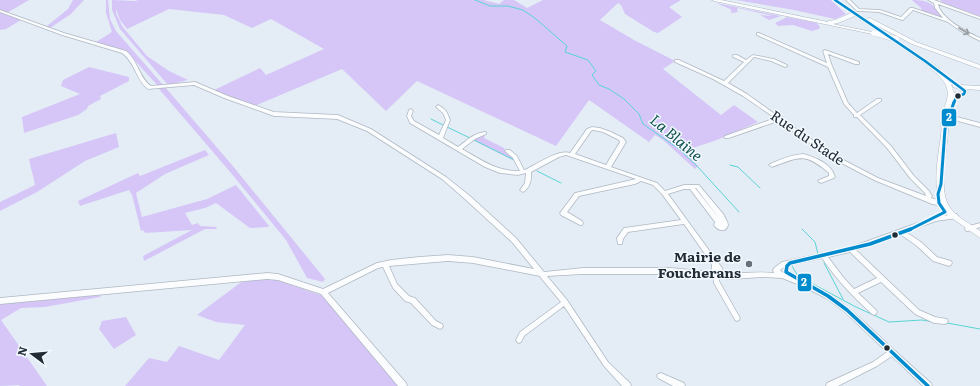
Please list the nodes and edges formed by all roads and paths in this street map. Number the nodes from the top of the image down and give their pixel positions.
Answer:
1 (714, 0) edge
2 (835, 0) edge
3 (848, 0) edge
4 (930, 0) edge
5 (936, 1) edge
6 (0, 11) edge
7 (853, 14) junction
8 (798, 17) junction
9 (980, 18) edge
10 (948, 20) junction
11 (870, 24) junction
12 (874, 33) junction
13 (758, 34) dead end
14 (980, 40) edge
15 (897, 41) junction
16 (944, 54) junction
17 (735, 56) dead end
18 (677, 61) dead end
19 (747, 62) junction
20 (857, 63) dead end
21 (785, 66) dead end
22 (830, 66) junction
23 (935, 68) junction
24 (980, 68) edge
25 (725, 83) junction
26 (958, 86) junction
27 (950, 88) junction
28 (980, 88) edge
29 (962, 94) junction
30 (879, 100) dead end
31 (438, 107) dead end
32 (411, 111) dead end
33 (947, 114) junction
34 (856, 116) junction
35 (780, 118) junction
36 (980, 125) edge
37 (484, 134) dead end
38 (727, 137) dead end
39 (440, 138) junction
40 (459, 149) junction
41 (508, 151) dead end
42 (569, 154) junction
43 (832, 156) junction
44 (821, 163) junction
45 (772, 165) dead end
46 (607, 168) junction
47 (526, 171) junction
48 (641, 179) junction
49 (821, 181) dead end
50 (523, 190) dead end
51 (664, 193) junction
52 (928, 199) junction
53 (941, 203) junction
54 (950, 214) junction
55 (720, 221) dead end
56 (685, 222) junction
57 (580, 224) dead end
58 (980, 225) edge
59 (969, 228) junction
60 (902, 232) junction
61 (980, 236) edge
62 (620, 242) dead end
63 (851, 250) junction
64 (824, 256) junction
65 (531, 263) junction
66 (790, 263) junction
67 (948, 263) dead end
68 (385, 264) junction
69 (778, 269) junction
70 (526, 270) junction
71 (719, 273) junction
72 (543, 274) junction
73 (763, 274) junction
74 (784, 274) junction
75 (881, 279) junction
76 (323, 292) junction
77 (853, 293) junction
78 (0, 301) edge
79 (565, 302) junction
80 (874, 312) dead end
81 (737, 318) dead end
82 (945, 320) dead end
83 (440, 326) dead end
84 (519, 340) dead end
85 (892, 352) junction
86 (661, 376) dead end
87 (403, 386) edge
88 (627, 386) edge
89 (681, 386) edge
90 (830, 386) edge
91 (928, 386) edge

1 - 8 main road
2 - 7 main road
3 - 10 street
4 - 5 street
5 - 9 street
5 - 10 street
6 - 65 street
7 - 8 main road
7 - 11 main road
7 - 16 main road
8 - 12 main road
10 -> 14 street
11 - 12 main road
11 - 15 main road
12 - 15 main road, bridge
13 - 22 street
15 - 16 main road
15 - 23 main road
16 - 24 main road
17 - 19 street
18 - 25 street, Rue du Stade
19 - 21 street
19 - 25 street
20 - 22 street
22 - 34 street
23 - 26 main road
23 - 27 main road
25 - 35 street, Rue du Stade
26 - 27 main road
26 - 28 main road
26 - 29 main road
27 - 29 main road
27 - 33 main road
28 - 29 main road
29 - 33 main road
30 - 34 street
31 - 39 street
32 - 39 street
33 - 36 street
33 - 53 main road
34 - 52 street
35 - 38 street, Rue du Stade
35 - 43 street, Rue du Stade
37 - 40 street
39 - 40 street
40 - 47 street
41 - 47 street
42 - 46 street
42 - 46 street
42 - 47 street
43 - 44 street
43 - 52 street, Rue du Stade
44 - 45 street
44 - 49 street
46 - 48 street
47 - 50 street
48 - 51 street
48 - 57 street
51 - 55 street
51 - 56 street
52 - 53 street, Rue du Stade
53 - 54 main road
54 - 59 main road
54 - 60 street
56 - 62 street
56 - 71 street
58 - 59 street
59 - 61 main road
60 - 63 street
60 - 67 street
63 - 64 street
63 - 75 street
64 - 66 street
64 - 77 street
65 - 70 street
65 - 72 street
66 - 69 street
66 - 74 street
68 - 70 street
68 - 76 street
68 - 83 street
69 - 73 street
69 - 74 street
70 - 72 street
71 - 72 street
71 - 73 street
71 - 81 street
72 - 79 street
73 - 74 street
74 - 85 street
75 - 77 street
75 - 82 street
76 - 78 street
76 - 87 street
77 - 80 street
79 - 84 street
79 - 88 street
85 - 90 street
85 - 91 street
86 - 89 street

